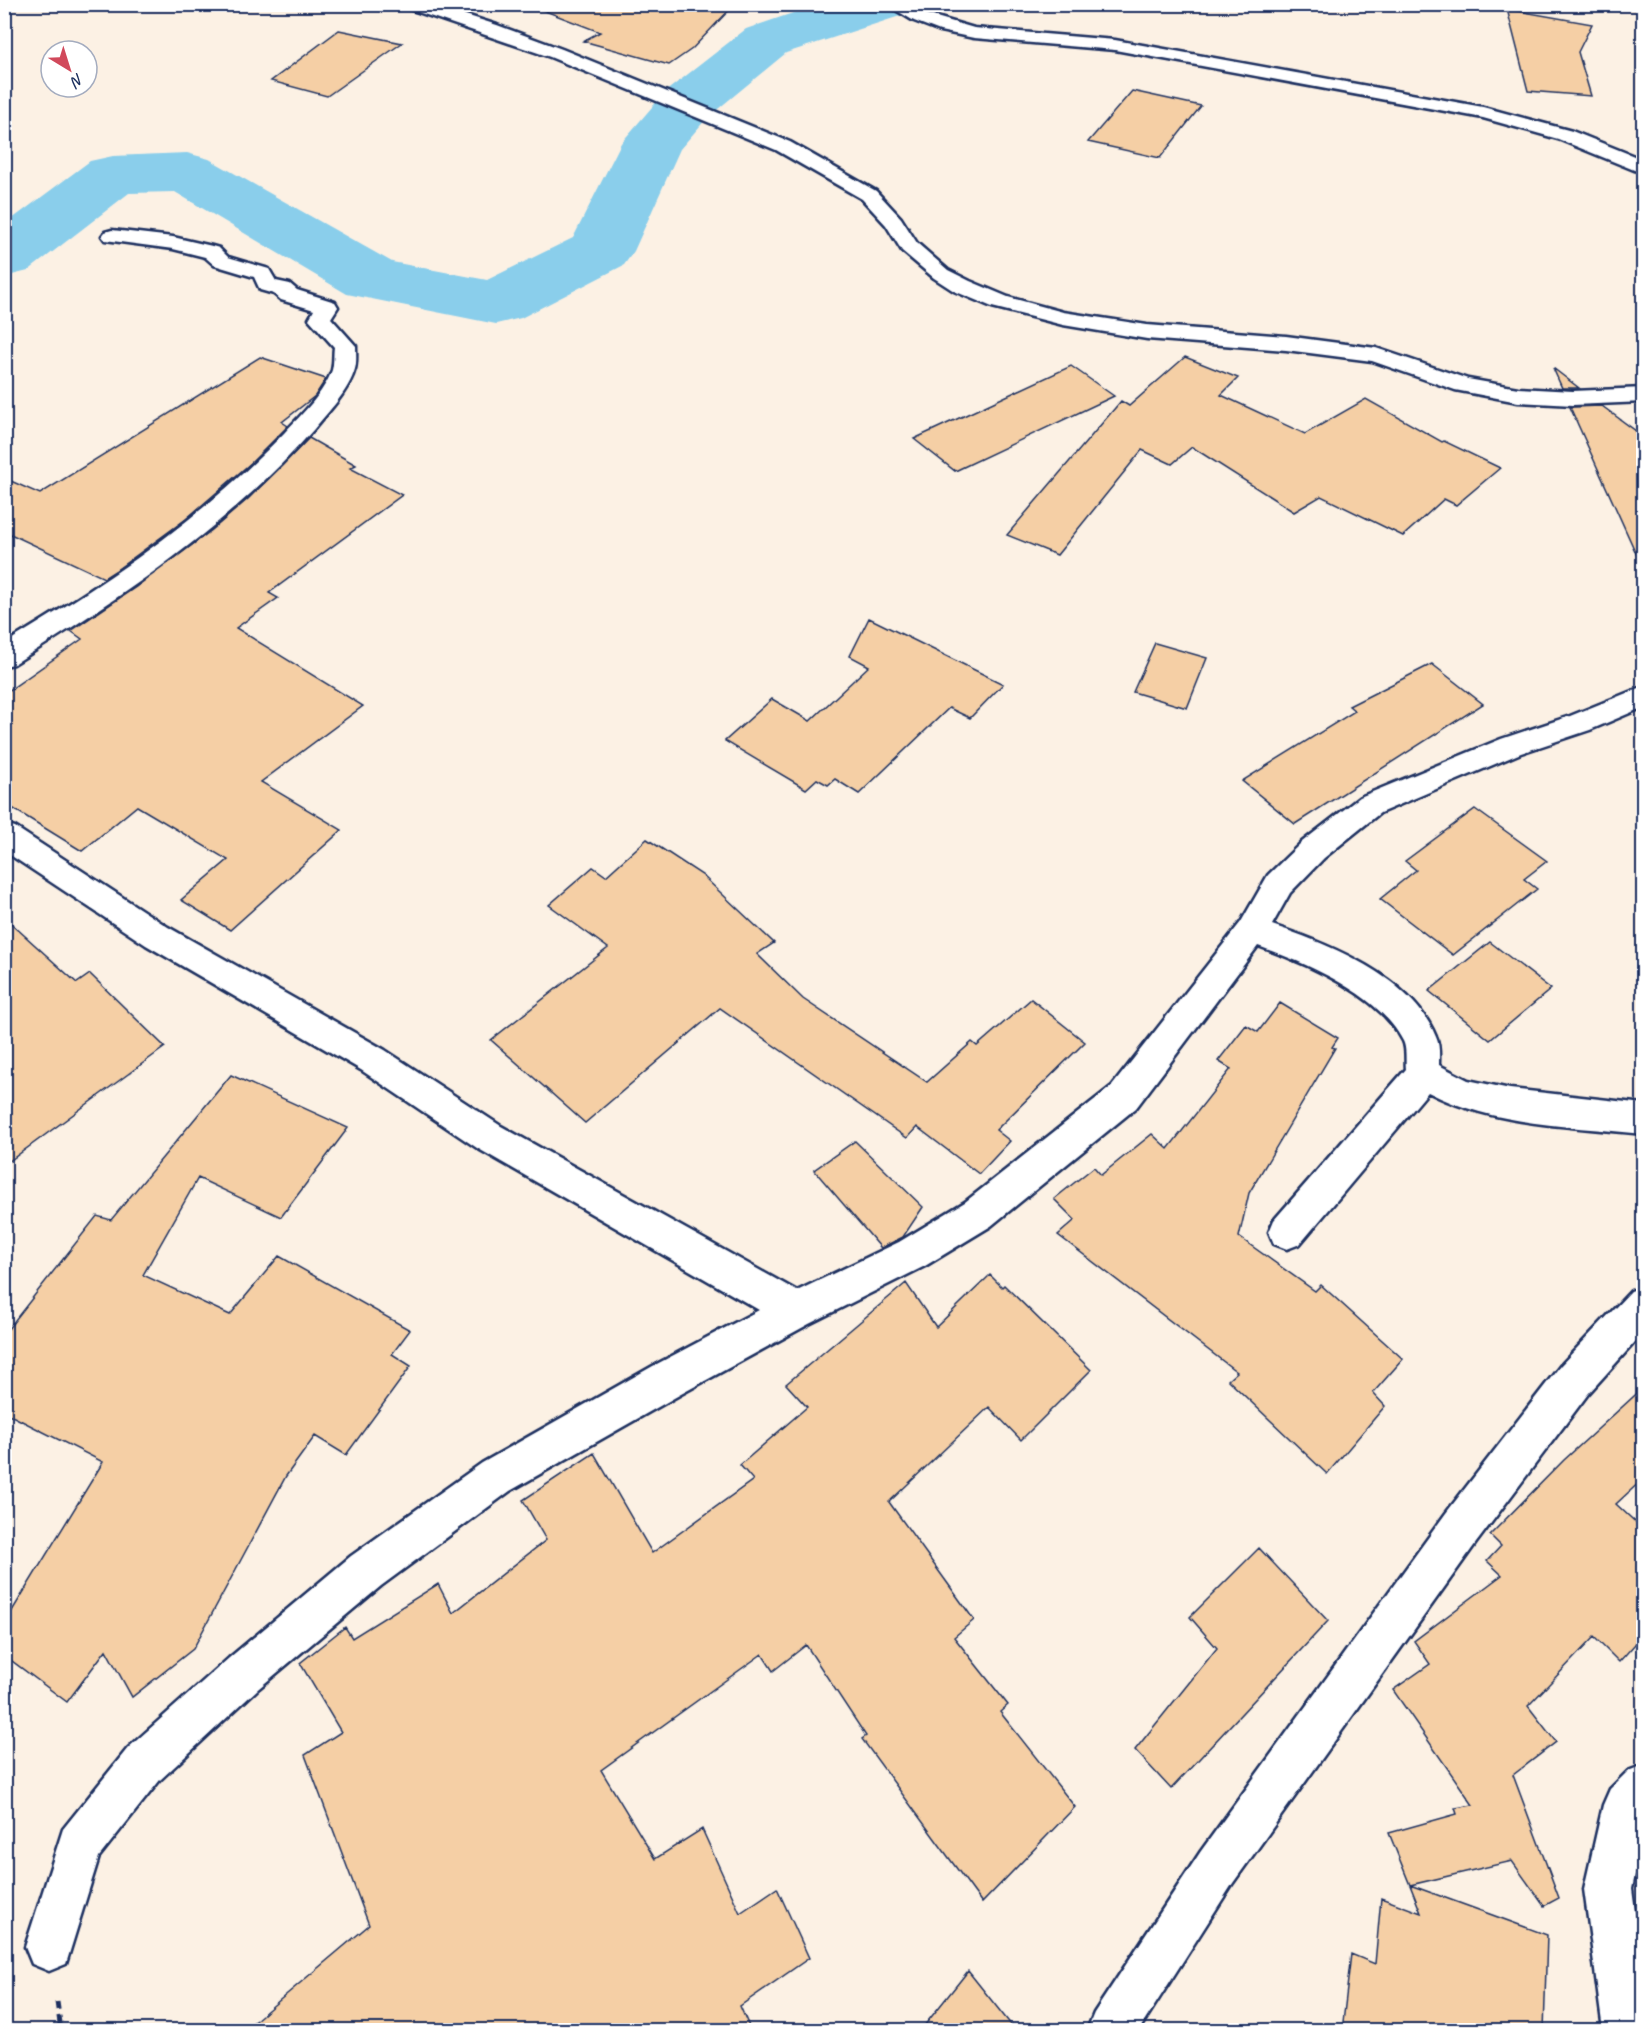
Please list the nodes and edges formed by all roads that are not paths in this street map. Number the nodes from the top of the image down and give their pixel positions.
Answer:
1 (412, 4) edge
2 (894, 4) edge
3 (1644, 168) edge
4 (112, 236) dead end
5 (1644, 395) edge
6 (4, 657) edge
7 (1644, 696) edge
8 (4, 835) edge
9 (1252, 931) junction
10 (1423, 1073) junction
11 (1644, 1119) edge
12 (1287, 1232) dead end
13 (1644, 1304) edge
14 (796, 1311) junction
15 (1644, 1787) edge
16 (49, 1947) dead end
17 (1111, 2031) edge
18 (1627, 2031) edge

1 - 5 street
2 - 3 street
4 - 6 street
7 - 9 street
8 - 14 street
9 - 10 street
9 - 14 street
10 - 11 street
10 - 12 street
13 - 17 street
14 - 16 street
15 - 18 street

